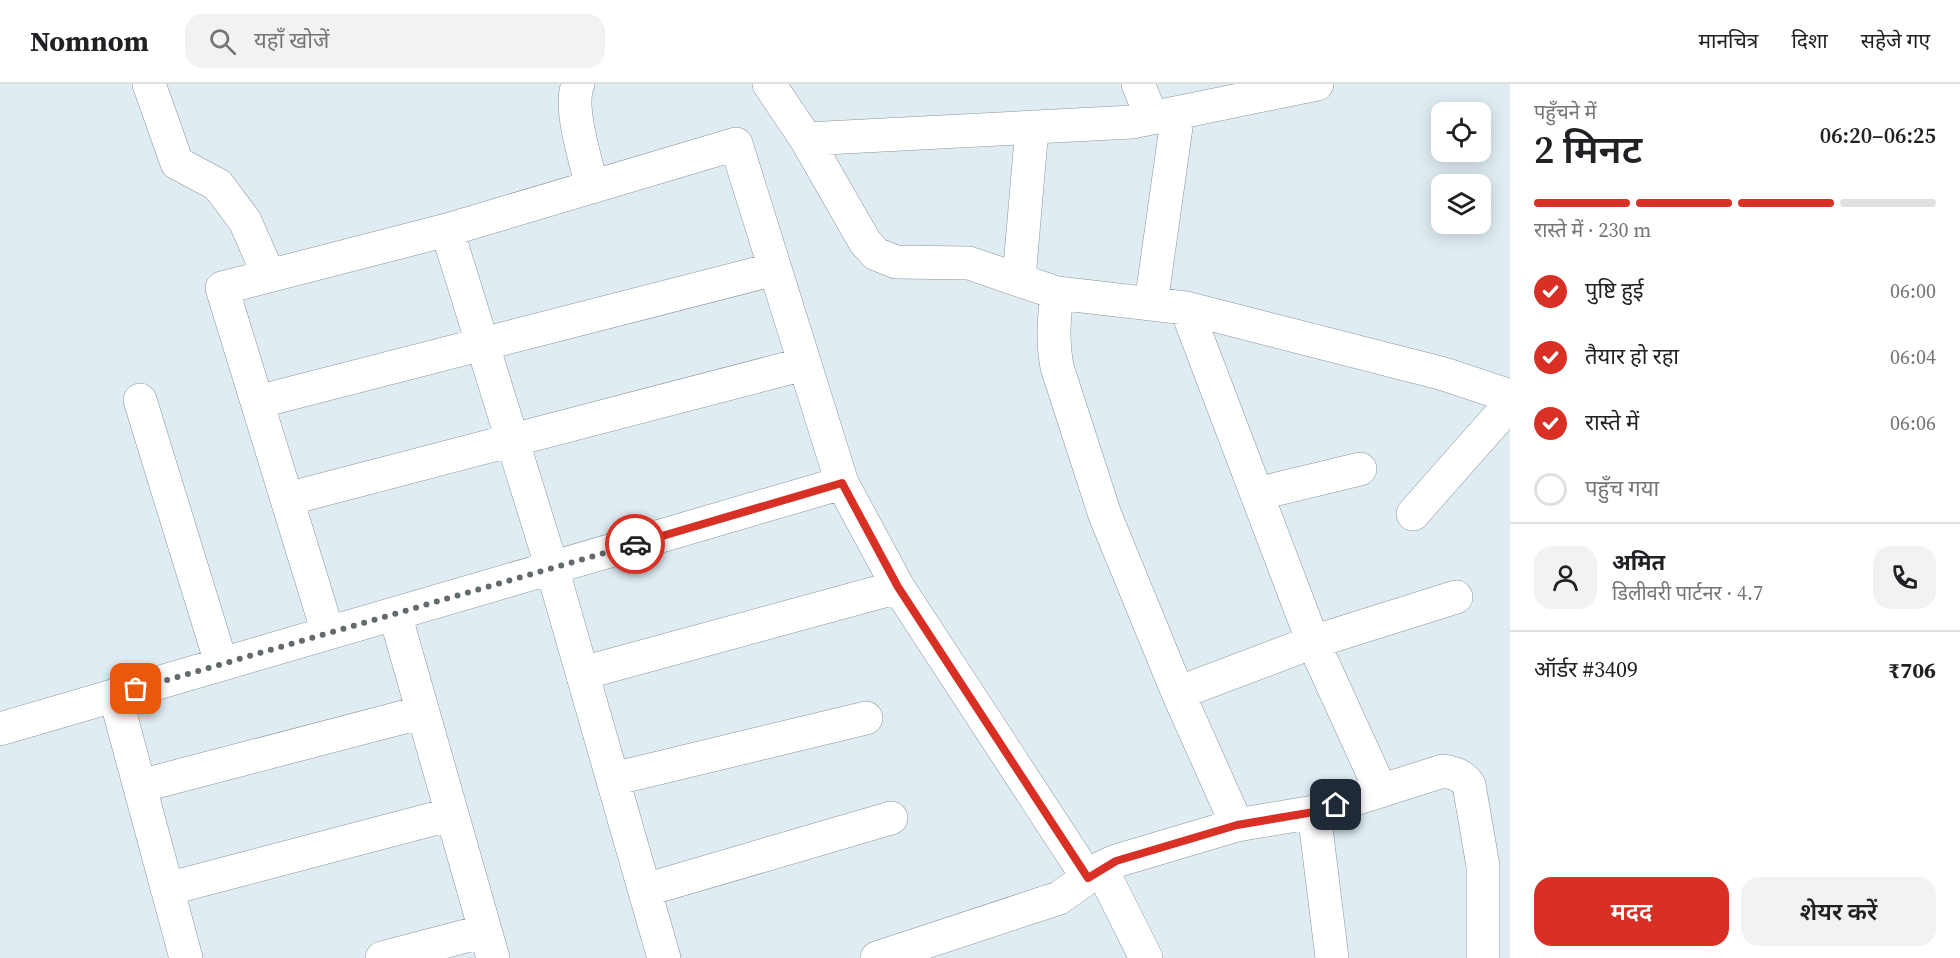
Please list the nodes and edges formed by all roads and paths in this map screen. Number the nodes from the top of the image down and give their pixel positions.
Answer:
1 (149, 84) edge
2 (578, 84) edge
3 (769, 84) edge
4 (1138, 84) edge
5 (1306, 85) edge
6 (1165, 116) junction
7 (1032, 128) junction
8 (806, 139) junction
9 (592, 187) junction
10 (447, 230) junction
11 (774, 269) junction
12 (268, 276) junction
13 (1019, 279) junction
14 (1057, 292) junction
15 (1151, 304) junction
16 (1185, 308) junction
17 (482, 344) junction
18 (804, 364) junction
19 (1510, 396) edge
20 (140, 400) dead end
21 (257, 402) junction
22 (1510, 404) edge
23 (512, 441) junction
24 (1360, 469) dead end
25 (842, 483) junction
26 (1257, 494) junction
27 (287, 499) junction
28 (1413, 514) dead end
29 (552, 568) junction
30 (898, 587) junction
31 (1456, 597) dead end
32 (395, 614) junction
33 (328, 633) junction
34 (1313, 642) junction
35 (221, 663) junction
36 (583, 673) junction
37 (1178, 693) junction
38 (115, 696) junction
39 (423, 712) junction
40 (866, 718) dead end
41 (0, 729) edge
42 (613, 779) junction
43 (140, 786) junction
44 (1381, 791) junction
45 (1314, 812) junction
46 (452, 814) junction
47 (891, 818) dead end
48 (1237, 825) junction
49 (1094, 873) junction
50 (167, 889) junction
51 (645, 890) junction
52 (489, 945) edge
53 (186, 958) edge
54 (382, 958) edge
55 (664, 958) edge
56 (877, 958) edge
57 (1146, 958) edge
58 (1332, 958) edge
59 (1483, 958) edge

1 - 12 street
2 - 9 street
3 - 8 street
4 - 6 street
5 - 6 street
6 - 7 street
6 - 15 street
7 - 8 street
7 - 13 street
8 - 13 street
9 - 10 street
9 - 11 street
10 - 12 street
10 - 17 street
11 - 17 street
11 - 18 street
12 - 21 street
13 - 14 street
14 - 15 street
14 - 37 street
15 - 16 street
16 - 19 street
16 - 26 street
17 - 21 street
17 - 23 street
18 - 23 street
18 - 25 street
20 - 35 street
21 - 27 street
22 - 28 street
23 - 27 street
23 - 29 street
24 - 26 street
25 - 29 street
25 - 30 street
26 - 34 street
27 - 33 street
29 - 32 street
29 - 36 street
30 - 36 street
30 - 49 street
31 - 34 street
32 - 33 street
32 - 39 street
33 - 35 street
34 - 37 street
34 - 44 street
35 - 38 street
36 - 42 street
37 - 48 street
38 - 41 street
38 - 43 street
39 - 43 street
39 - 46 street
40 - 42 street
42 - 51 street
43 - 50 street
44 - 45 street
44 - 59 street
45 - 48 street
45 - 58 street
46 - 50 street
46 - 52 street
47 - 51 street
48 - 49 street
49 - 56 street
49 - 57 street
50 - 53 street
51 - 55 street
52 - 54 street

